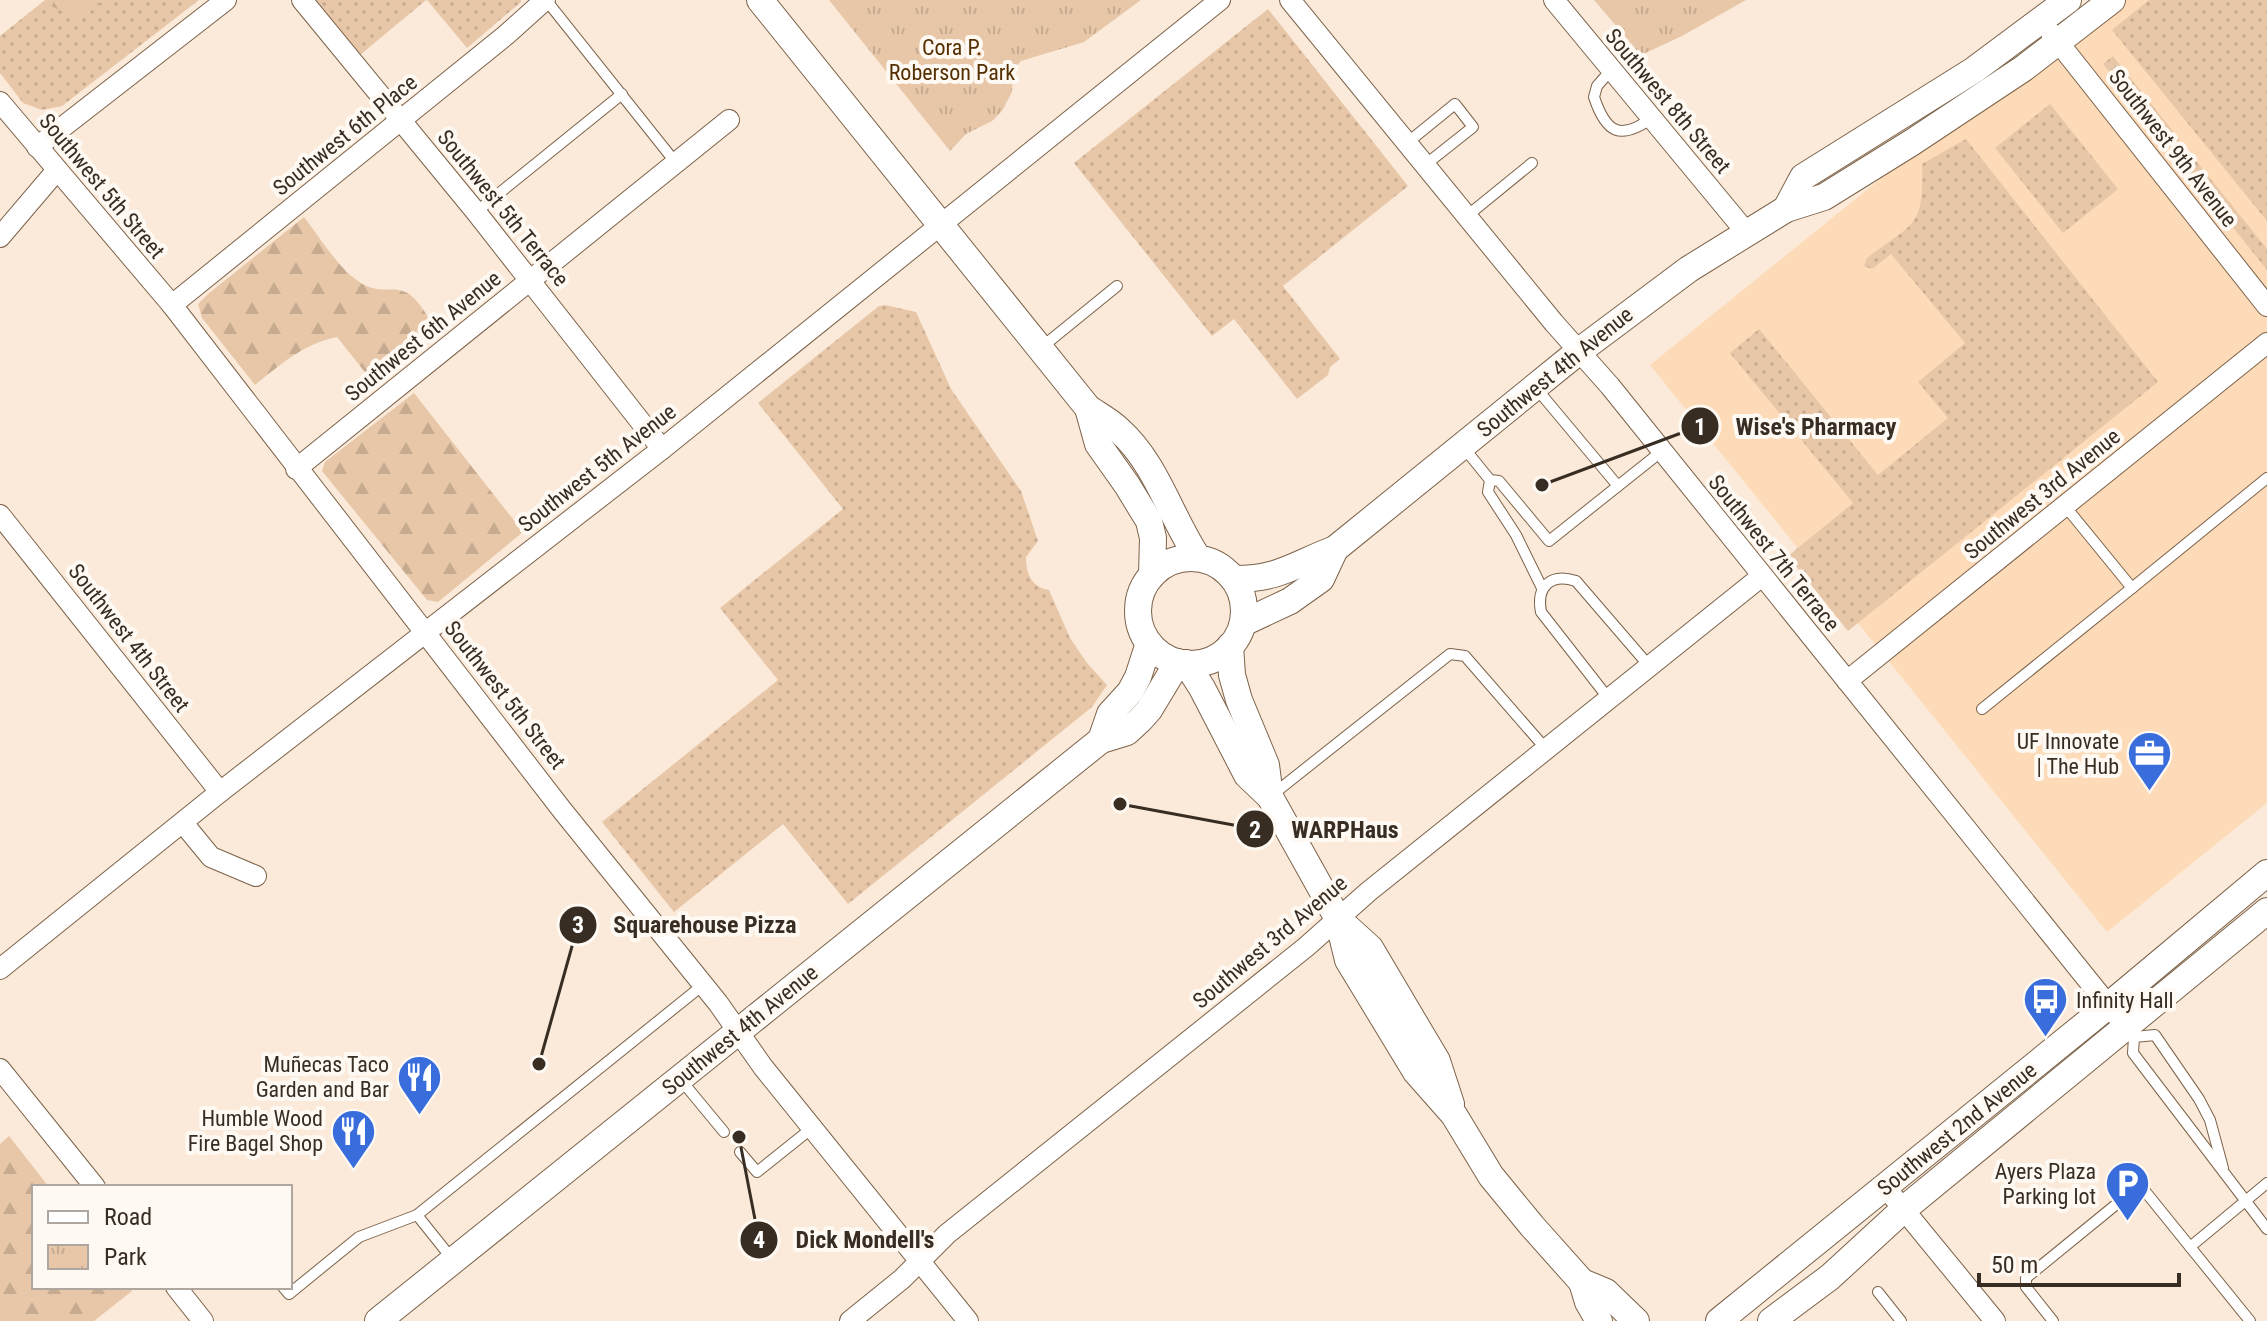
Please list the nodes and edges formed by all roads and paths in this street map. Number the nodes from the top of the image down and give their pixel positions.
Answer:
1 (226, 0) edge
2 (302, 0) edge
3 (545, 0) edge
4 (760, 0) edge
5 (1220, 0) edge
6 (1290, 0) edge
7 (1554, 0) edge
8 (2068, 0) edge
9 (2112, 0) edge
10 (2042, 20) junction
11 (2059, 42) junction
12 (1611, 70) junction
13 (622, 94) junction
14 (0, 102) edge
15 (1652, 118) junction
16 (402, 120) junction
17 (729, 120) dead end
18 (1407, 143) junction
19 (37, 147) junction
20 (676, 163) junction
21 (1532, 163) dead end
22 (1425, 165) junction
23 (57, 170) junction
24 (1786, 209) junction
25 (476, 212) junction
26 (1467, 216) junction
27 (941, 223) junction
28 (1746, 232) junction
29 (0, 237) edge
30 (530, 281) junction
31 (1117, 286) dead end
32 (172, 305) junction
33 (2267, 306) edge
34 (2267, 343) edge
35 (1040, 348) junction
36 (1578, 352) junction
37 (1535, 387) junction
38 (1088, 408) junction
39 (1462, 446) junction
40 (662, 449) junction
41 (1662, 451) junction
42 (296, 469) junction
43 (2267, 478) edge
44 (1490, 480) junction
45 (1618, 486) junction
46 (2065, 506) junction
47 (0, 515) edge
48 (1335, 549) junction
49 (1198, 558) junction
50 (1152, 575) junction
51 (1762, 576) junction
52 (1234, 579) junction
53 (1542, 588) junction
54 (2132, 588) junction
55 (1243, 623) junction
56 (426, 632) junction
57 (1149, 643) junction
58 (1230, 646) junction
59 (1182, 663) junction
60 (1650, 667) junction
61 (1847, 681) junction
62 (1609, 699) junction
63 (1982, 709) dead end
64 (1101, 740) junction
65 (1546, 749) junction
66 (220, 792) junction
67 (1270, 797) junction
68 (183, 823) junction
69 (2267, 873) edge
70 (256, 876) dead end
71 (2267, 911) edge
72 (1338, 919) junction
73 (0, 969) edge
74 (703, 985) junction
75 (2108, 1006) junction
76 (739, 1031) junction
77 (2130, 1032) junction
78 (0, 1069) edge
79 (680, 1078) junction
80 (812, 1128) junction
81 (724, 1132) dead end
82 (740, 1152) dead end
83 (2225, 1177) junction
84 (2267, 1183) edge
85 (93, 1185) edge
86 (1886, 1188) junction
87 (2245, 1201) junction
88 (1904, 1209) junction
89 (417, 1215) junction
90 (2267, 1229) edge
91 (2190, 1247) junction
92 (453, 1260) junction
93 (920, 1261) junction
94 (1582, 1282) junction
95 (178, 1289) edge
96 (285, 1289) edge
97 (1878, 1292) dead end
98 (1988, 1319) edge
99 (203, 1321) edge
100 (378, 1321) edge
101 (850, 1321) edge
102 (968, 1321) edge
103 (1599, 1321) edge
104 (1636, 1321) edge
105 (1719, 1321) edge
106 (1771, 1321) edge
107 (1901, 1321) edge
108 (2053, 1321) edge
109 (2250, 1321) edge

1 - 19 street
2 - 16 street, Southwest 5th Terrace
3 - 13 lane
3 - 16 street, Southwest 6th Place
4 - 27 street
5 - 27 street, Southwest 5th Avenue
6 - 18 street, Southwest 7th Terrace
7 - 12 street, Southwest 8th Street
8 - 10 street, Southwest 4th Avenue
9 - 11 street, Southwest 4th Avenue
10 - 11 street, Southwest 9th Avenue
10 - 24 street, Southwest 4th Avenue
11 - 24 street, Southwest 4th Avenue
11 - 33 street, Southwest 9th Avenue
12 - 15 street, Southwest 8th Street
12 - 15 lane
13 - 20 lane
13 - 25 lane
14 - 19 street, Southwest 5th Street
15 - 28 street, Southwest 8th Street
16 - 25 street, Southwest 5th Terrace
16 - 32 street, Southwest 6th Place
17 - 20 street, Southwest 6th Avenue
18 - 22 street, Southwest 7th Terrace
18 - 22 lane
19 - 23 street, Southwest 5th Street
20 - 30 street, Southwest 6th Avenue
21 - 26 lane
22 - 26 street, Southwest 7th Terrace
23 - 29 street
23 - 32 street, Southwest 5th Street
24 - 28 street, Southwest 4th Avenue
25 - 30 street, Southwest 5th Terrace
26 - 36 street, Southwest 7th Terrace
27 - 35 street
27 - 40 street, Southwest 5th Avenue
28 - 36 street, Southwest 4th Avenue
30 - 40 street, Southwest 5th Terrace
30 - 42 street, Southwest 6th Avenue
31 - 35 lane
32 - 42 street, Southwest 5th Street
34 - 46 street, Southwest 3rd Avenue
35 - 38 street
36 - 37 street, Southwest 4th Avenue
36 - 41 street, Southwest 7th Terrace
37 - 39 street, Southwest 4th Avenue
37 - 45 lane
38 - 49 street
38 - 50 street
39 - 44 lane
39 - 48 street, Southwest 4th Avenue
40 - 56 street, Southwest 5th Avenue
41 - 45 lane
41 - 51 street, Southwest 7th Terrace
42 - 56 street, Southwest 5th Street
43 - 54 lane
44 - 45 lane
44 - 53 lane
46 - 54 lane
46 - 61 street, Southwest 3rd Avenue
47 - 66 street, Southwest 4th Street
48 - 52 street, Southwest 4th Avenue
48 - 55 street, Southwest 4th Avenue
49 - 50 street
49 - 52 street
50 - 57 street
51 - 60 street, Southwest 3rd Avenue
51 - 61 street, Southwest 7th Terrace
52 - 55 street
53 - 60 lane
53 - 62 lane
54 - 63 lane
55 - 58 street
56 - 66 street, Southwest 5th Avenue
56 - 74 street, Southwest 5th Street
57 - 59 street
57 - 64 street, Southwest 4th Avenue
58 - 59 street
58 - 67 street
59 - 64 street, Southwest 4th Avenue
59 - 67 street
60 - 62 street, Southwest 3rd Avenue
61 - 75 street, Southwest 7th Terrace
62 - 65 street, Southwest 3rd Avenue
64 - 76 street, Southwest 4th Avenue
65 - 67 lane
65 - 72 street, Southwest 3rd Avenue
66 - 68 street, Southwest 5th Avenue
67 - 72 street
68 - 70 street
68 - 73 street, Southwest 5th Avenue
69 - 75 street, Southwest 2nd Avenue
71 - 77 street, Southwest 2nd Avenue
72 - 93 street, Southwest 3rd Avenue
72 - 94 street
74 - 76 street, Southwest 5th Street
74 - 89 lane
75 - 77 street, Southwest 7th Terrace
75 - 86 street, Southwest 2nd Avenue
76 - 79 street, Southwest 4th Avenue
76 - 80 street, Southwest 5th Street
77 - 83 lane
77 - 83 lane
77 - 88 street, Southwest 2nd Avenue
78 - 85 street
79 - 81 lane
79 - 92 street, Southwest 4th Avenue
80 - 82 lane
80 - 93 street, Southwest 5th Street
83 - 87 lane
84 - 87 lane
86 - 88 street
86 - 105 street, Southwest 2nd Avenue
87 - 90 lane
87 - 91 lane
88 - 98 street
88 - 106 street, Southwest 2nd Avenue
89 - 92 lane
89 - 96 lane
91 - 108 lane
91 - 109 lane
92 - 100 street, Southwest 4th Avenue
93 - 101 street, Southwest 3rd Avenue
93 - 102 street, Southwest 5th Street
94 - 103 street
94 - 104 street
95 - 99 street
97 - 107 lane

